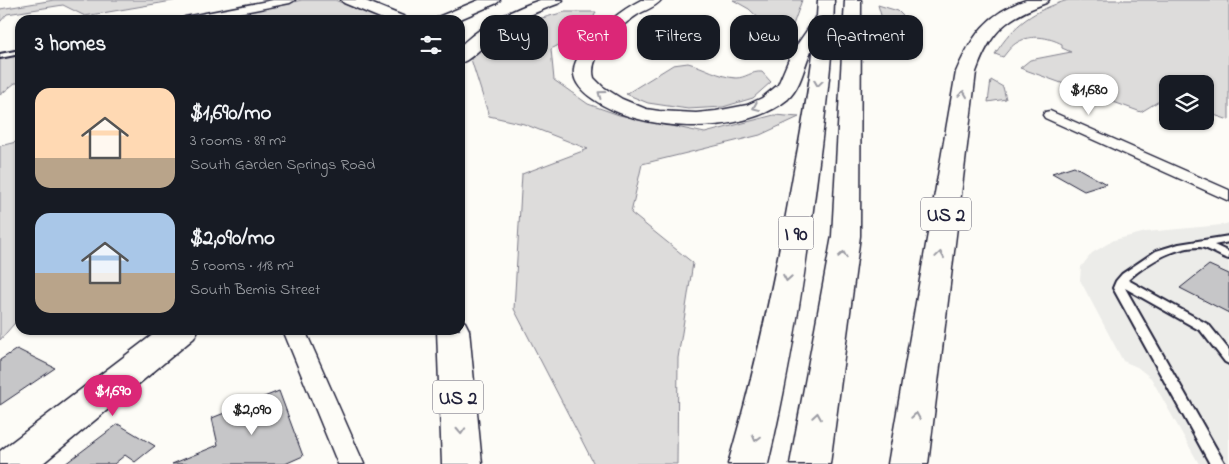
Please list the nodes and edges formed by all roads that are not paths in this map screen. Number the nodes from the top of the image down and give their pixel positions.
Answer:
1 (290, 0) edge
2 (349, 0) edge
3 (492, 0) edge
4 (555, 0) edge
5 (653, 0) edge
6 (853, 0) edge
7 (1041, 0) edge
8 (826, 8) edge
9 (211, 15) edge
10 (386, 15) edge
11 (456, 15) edge
12 (465, 52) edge
13 (15, 53) edge
14 (0, 56) edge
15 (1050, 115) dead end
16 (1229, 196) edge
17 (1229, 239) edge
18 (1204, 244) junction
19 (1229, 256) edge
20 (1120, 281) junction
21 (176, 335) edge
22 (296, 335) edge
23 (453, 335) edge
24 (1229, 360) edge
25 (12, 464) edge
26 (351, 464) edge
27 (462, 464) edge
28 (748, 464) edge
29 (810, 464) edge
30 (908, 464) edge
31 (1218, 464) edge

1 - 9 street
2 - 10 main road
3 - 11 main road
4 - 12 main road
8 -> 5 main road
29 -> 6 main road
30 -> 7 main road, US 2
8 -> 28 main road, I 90
13 - 14 lane
15 - 16 street
17 - 18 lane
18 - 19 lane
18 - 20 lane
20 - 24 lane
20 - 31 lane
21 - 25 main road
22 - 26 street
23 -> 27 main road, US 2

